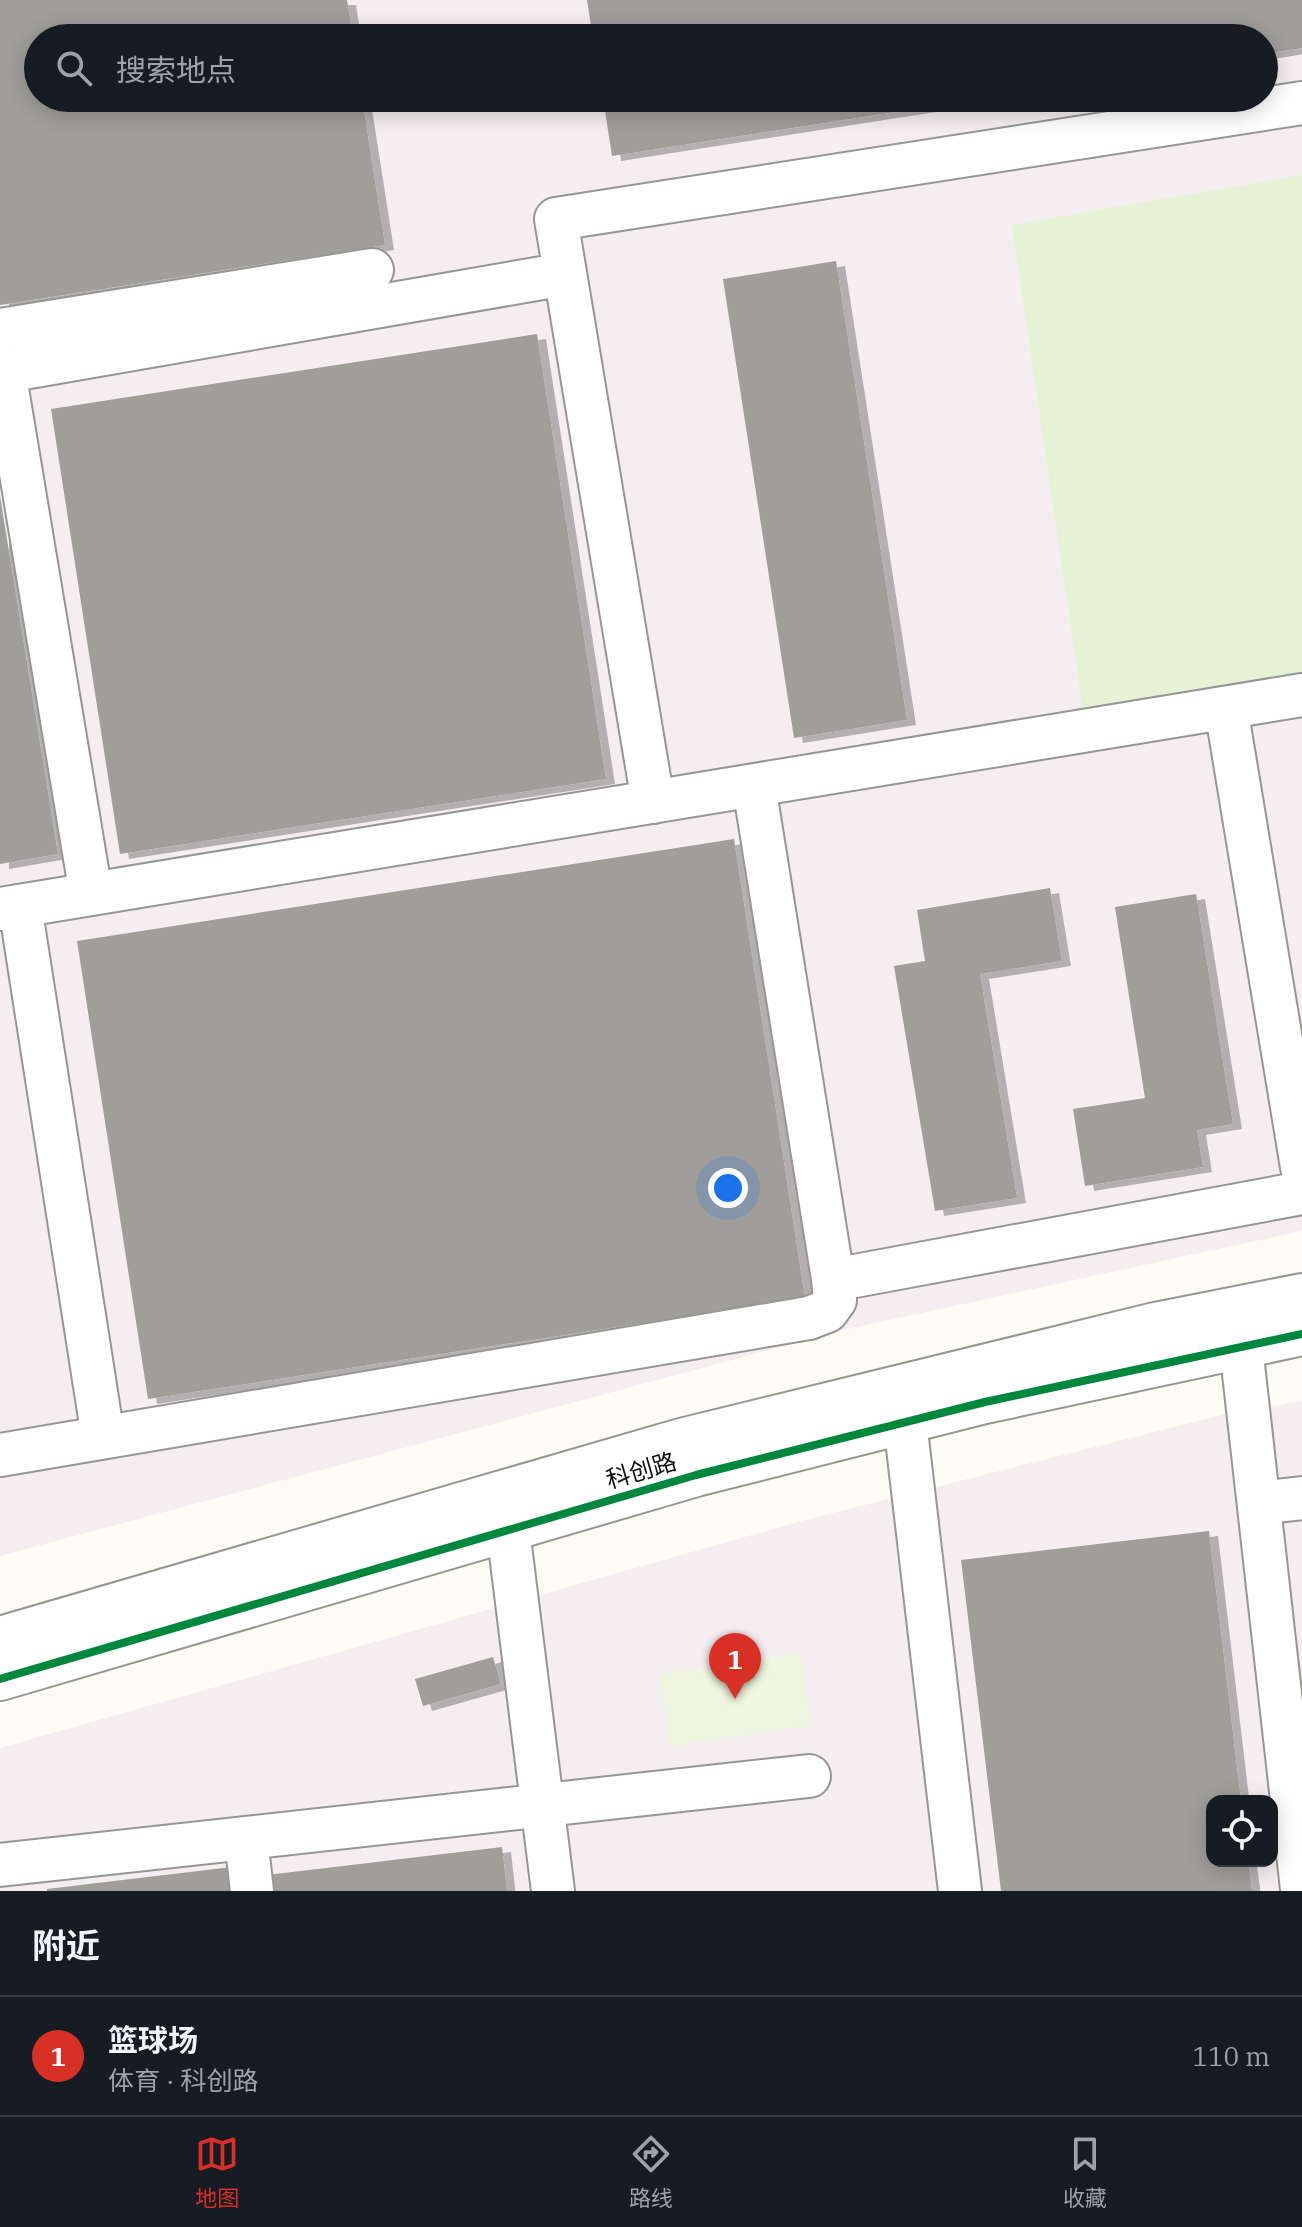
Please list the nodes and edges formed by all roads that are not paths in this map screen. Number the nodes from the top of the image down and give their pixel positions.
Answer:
1 (1302, 103) edge
2 (1278, 107) edge
3 (1244, 112) edge
4 (372, 270) dead end
5 (565, 274) junction
6 (0, 330) edge
7 (2, 372) edge
8 (1302, 695) edge
9 (1226, 708) junction
10 (754, 786) junction
11 (653, 802) junction
12 (91, 894) junction
13 (10, 908) edge
14 (1302, 1167) edge
15 (1302, 1193) edge
16 (855, 1276) dead end
17 (1302, 1295) edge
18 (1302, 1334) edge
19 (1241, 1347) junction
20 (905, 1422) junction
21 (103, 1437) junction
22 (0, 1455) edge
23 (1302, 1498) edge
24 (1259, 1503) junction
25 (508, 1530) junction
26 (0, 1638) edge
27 (0, 1679) edge
28 (809, 1776) dead end
29 (542, 1805) junction
30 (246, 1839) junction
31 (0, 1865) edge
32 (1302, 1889) edge
33 (252, 1891) edge
34 (553, 1891) edge
35 (960, 1891) edge

1 - 2 street
3 - 5 street
4 - 6 street
5 - 7 street
5 - 11 street
7 - 12 street
8 - 9 street
9 - 10 street
9 - 14 street
10 - 11 street
10 - 21 street
11 - 12 street
12 - 13 street
13 - 21 street
15 - 16 street
17 - 26 street, 科创路
18 - 19 street, 科创路
19 - 20 street, 科创路
19 - 24 street
20 - 25 street, 科创路
20 - 35 street
21 - 22 street
23 - 24 street
24 - 32 street
25 - 27 street, 科创路
25 - 29 street
28 - 29 street
29 - 30 street
29 - 34 street
30 - 31 street
30 - 33 street

